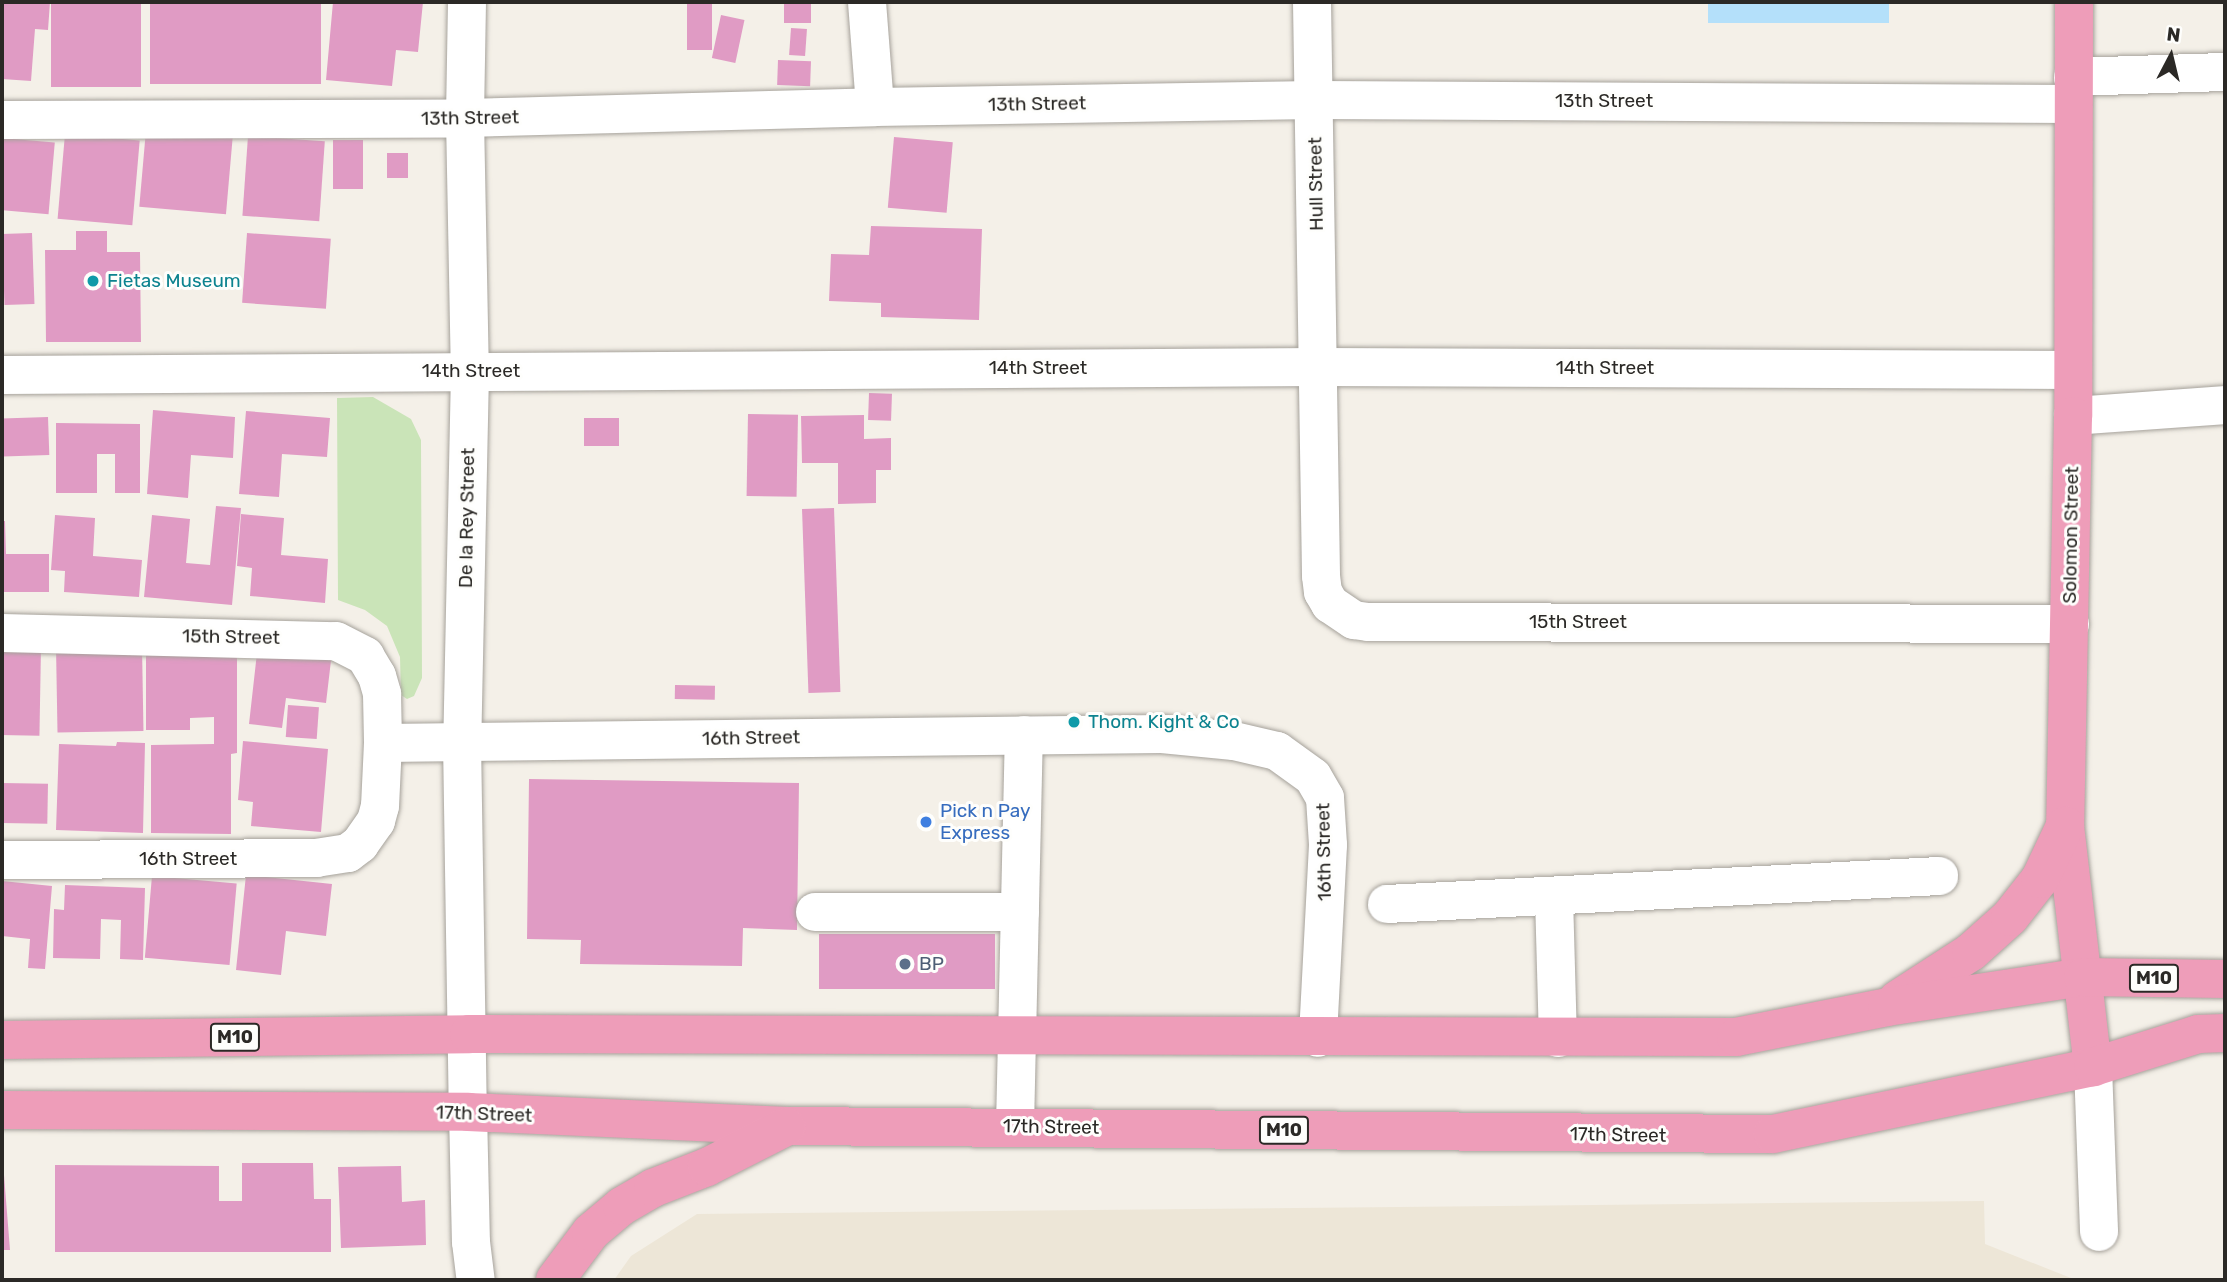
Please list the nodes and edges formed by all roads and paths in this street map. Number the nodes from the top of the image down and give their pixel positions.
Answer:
1 (467, 2) edge
2 (867, 2) edge
3 (1312, 2) edge
4 (2074, 2) edge
5 (2225, 72) edge
6 (2073, 91) junction
7 (1314, 100) junction
8 (875, 107) junction
9 (466, 118) junction
10 (2, 120) edge
11 (1320, 367) junction
12 (2073, 370) junction
13 (470, 372) junction
14 (2, 375) edge
15 (2225, 405) edge
16 (2073, 416) junction
17 (2070, 624) junction
18 (2, 633) edge
19 (1024, 735) junction
20 (462, 741) junction
21 (383, 743) junction
22 (2065, 825) junction
23 (2, 860) edge
24 (1939, 876) dead end
25 (1554, 897) junction
26 (1387, 904) dead end
27 (815, 912) dead end
28 (1020, 912) junction
29 (2082, 976) junction
30 (2225, 979) edge
31 (1886, 1007) junction
32 (2225, 1033) edge
33 (469, 1034) junction
34 (1017, 1036) junction
35 (1318, 1038) junction
36 (1558, 1038) junction
37 (2, 1040) edge
38 (2094, 1067) junction
39 (2, 1110) edge
40 (468, 1112) junction
41 (788, 1126) junction
42 (1015, 1126) junction
43 (2099, 1232) dead end
44 (475, 1280) edge
45 (555, 1280) edge

1 - 9 street, De la Rey Street
2 - 8 street
3 - 7 street, Hull Street
4 - 6 main road, Solomon Street
5 - 6 street, 13th Street
6 - 7 street, 13th Street
6 - 12 main road, Solomon Street
7 - 8 street, 13th Street
7 - 11 street, Hull Street
8 - 9 street, 13th Street
9 - 10 street, 13th Street
9 - 13 street, De la Rey Street
11 - 12 street, 14th Street
11 - 13 street, 14th Street
11 - 17 street, 15th Street
12 - 16 main road, Solomon Street
13 - 14 street, 14th Street
13 - 20 street, De la Rey Street
15 - 16 street
16 - 17 main road, Solomon Street
17 - 22 main road, Solomon Street
18 - 21 street, 15th Street
19 - 20 street, 16th Street
19 - 28 street
19 - 35 street, 16th Street
20 - 21 street, 16th Street
20 - 33 street, De la Rey Street
21 - 23 street, 16th Street
22 - 29 main road, Solomon Street
22 - 31 main road
24 - 25 street
25 - 26 street
25 - 36 street
27 - 28 street
28 - 34 street
29 - 30 main road, M10
29 - 31 main road, M10
29 - 38 main road, Solomon Street
31 - 36 main road, M10
32 - 38 main road, M10
33 - 34 main road, M10
33 - 37 main road, M10
33 - 40 street, De la Rey Street
34 - 35 main road, M10
34 - 42 street
35 - 36 main road, M10
38 - 42 main road, 17th Street / M10
38 - 43 street
39 - 40 main road, 17th Street / M10
40 - 41 main road, 17th Street / M10
40 - 44 street, De la Rey Street
41 - 42 main road, 17th Street / M10
41 - 45 main road

